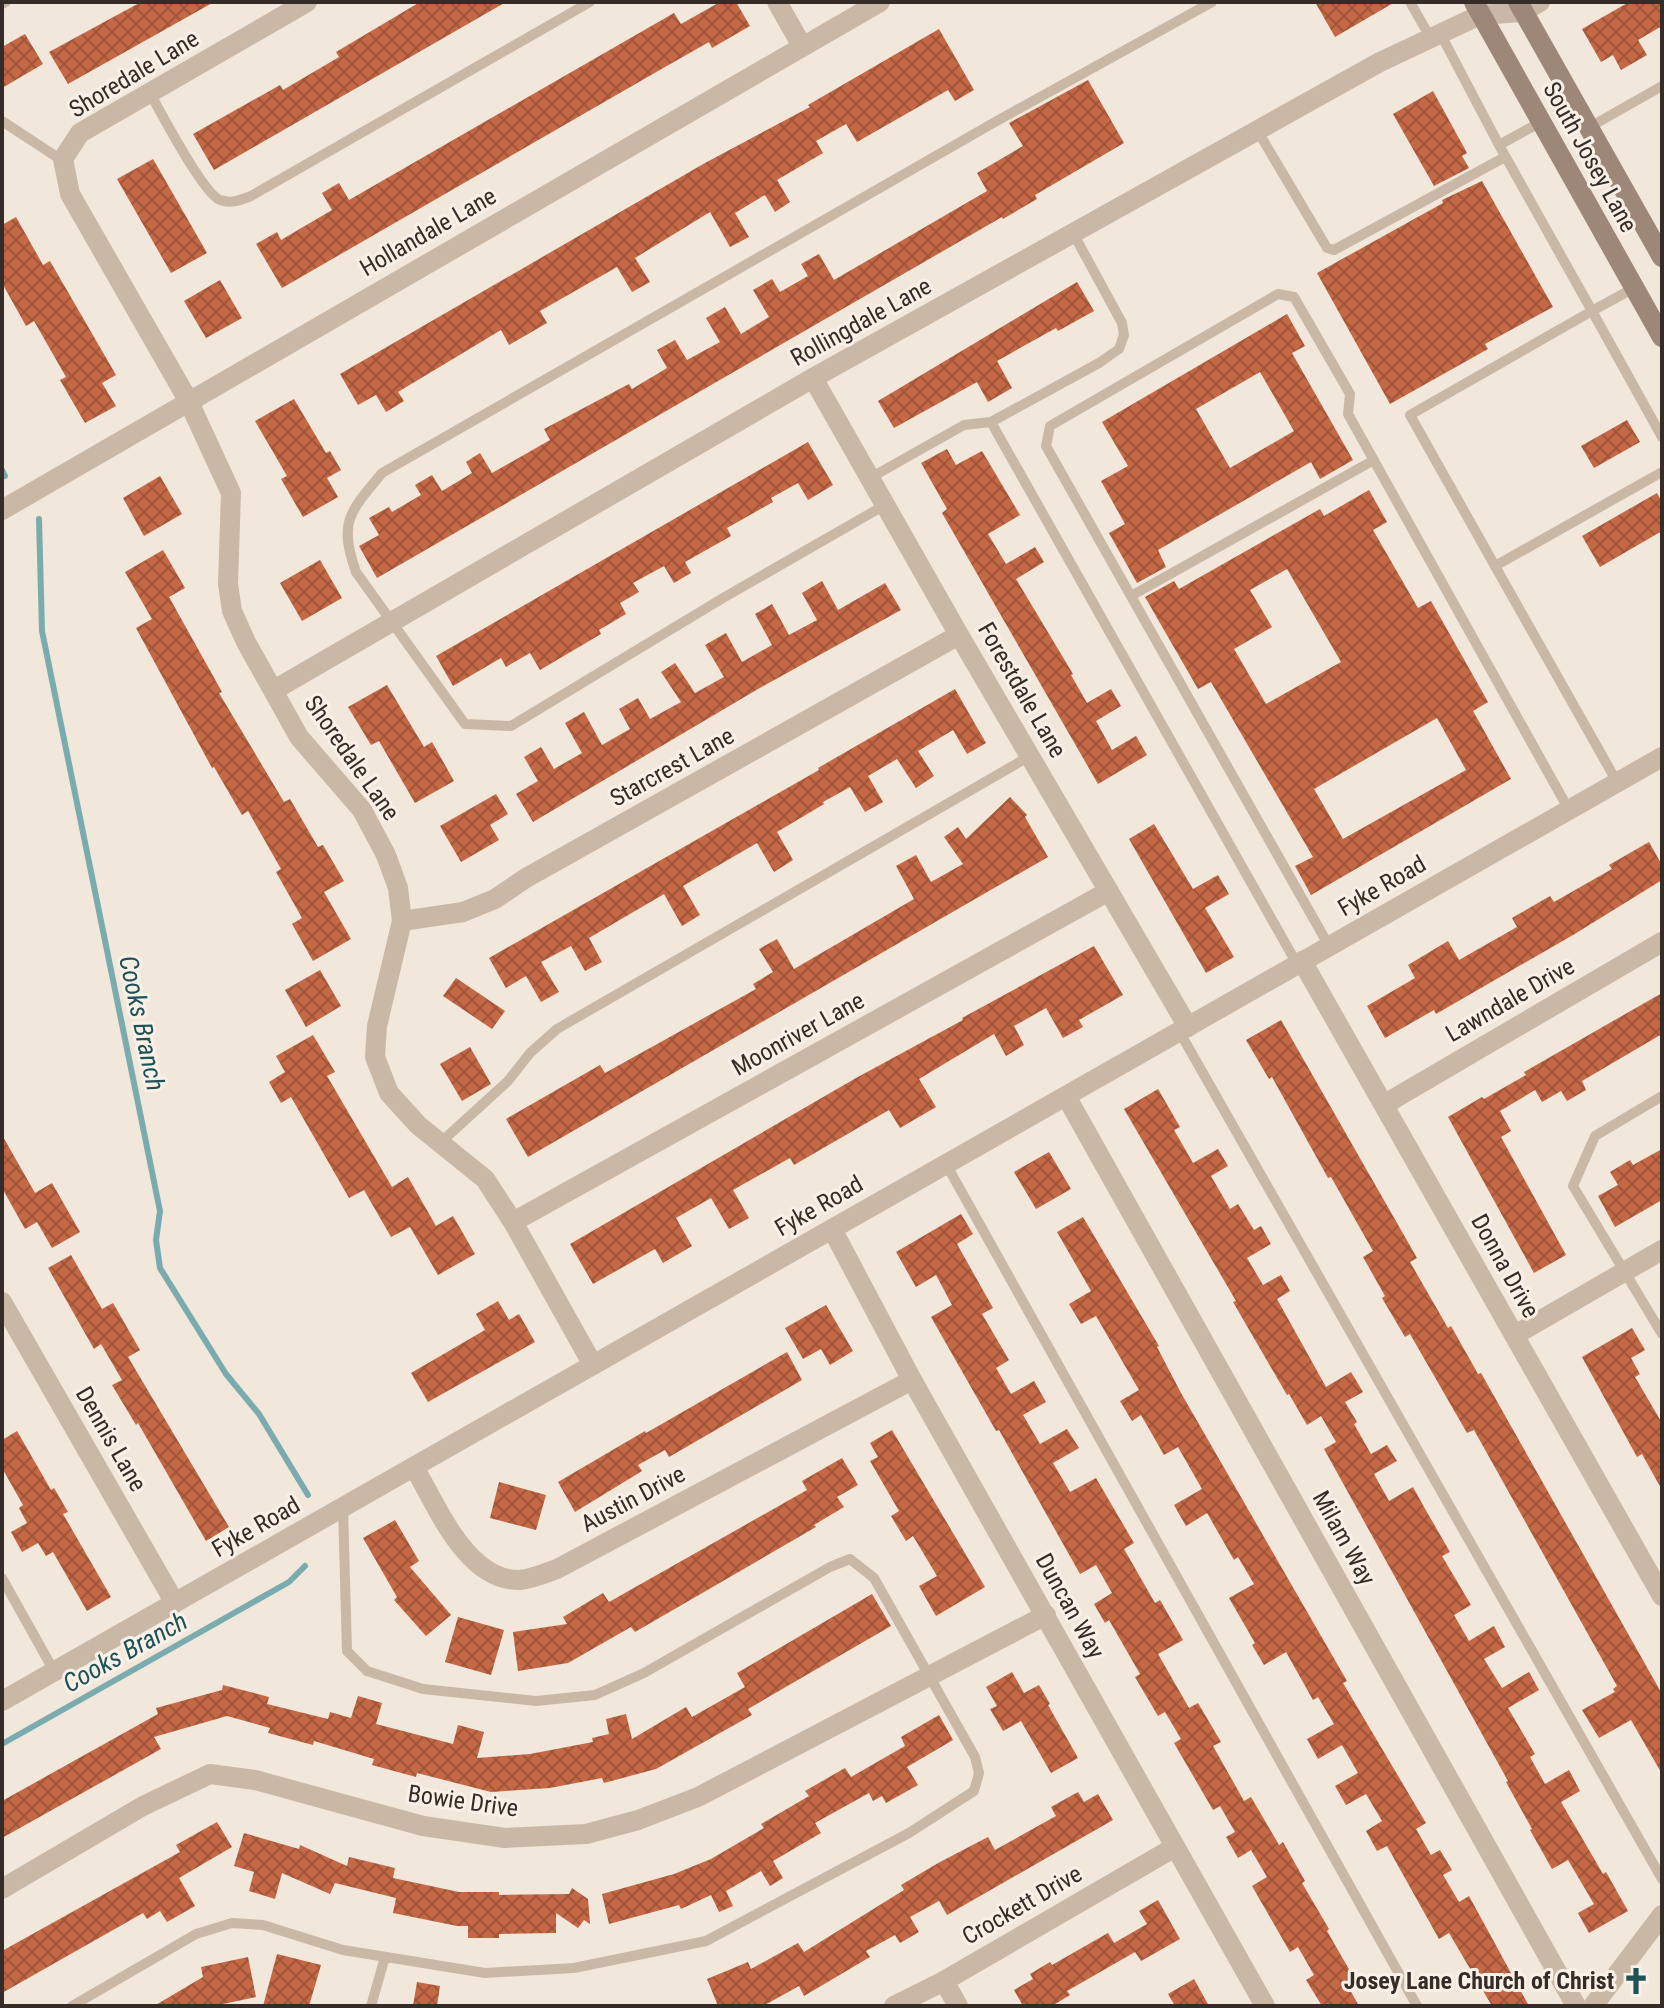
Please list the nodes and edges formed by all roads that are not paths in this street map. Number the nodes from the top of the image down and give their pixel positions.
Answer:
1 (307, 2) edge
2 (590, 2) edge
3 (777, 2) edge
4 (880, 2) edge
5 (1212, 2) edge
6 (1410, 2) edge
7 (1527, 5) edge
8 (1481, 6) edge
9 (1435, 35) junction
10 (802, 46) junction
11 (1662, 86) edge
12 (150, 93) junction
13 (2, 121) edge
14 (1541, 122) junction
15 (1588, 128) junction
16 (1257, 130) junction
17 (1499, 145) junction
18 (1505, 157) junction
19 (63, 161) junction
20 (1073, 233) junction
21 (1662, 257) edge
22 (1634, 288) junction
23 (1592, 311) junction
24 (1662, 337) edge
25 (813, 378) junction
26 (188, 400) junction
27 (991, 422) junction
28 (1662, 437) edge
29 (1374, 460) junction
30 (1662, 472) edge
31 (870, 478) junction
32 (885, 505) junction
33 (2, 510) edge
34 (1495, 566) junction
35 (1131, 596) junction
36 (393, 620) junction
37 (959, 635) junction
38 (274, 690) junction
39 (1030, 756) junction
40 (1662, 757) edge
41 (1617, 782) junction
42 (1569, 810) junction
43 (1109, 891) junction
44 (402, 921) junction
45 (1662, 942) edge
46 (1329, 946) junction
47 (1300, 963) junction
48 (1184, 1029) junction
49 (1066, 1096) junction
50 (1662, 1096) edge
51 (1385, 1104) junction
52 (440, 1143) junction
53 (946, 1164) junction
54 (513, 1222) junction
55 (832, 1229) junction
56 (1662, 1250) edge
57 (1625, 1271) junction
58 (2, 1302) edge
59 (1662, 1334) edge
60 (1515, 1335) junction
61 (593, 1365) junction
62 (912, 1380) junction
63 (414, 1467) junction
64 (343, 1507) junction
65 (1656, 1570) edge
66 (2, 1578) edge
67 (1662, 1596) edge
68 (175, 1603) junction
69 (1046, 1615) junction
70 (54, 1671) junction
71 (929, 1676) junction
72 (2, 1701) edge
73 (1175, 1847) junction
74 (1662, 1879) edge
75 (2, 1889) edge
76 (1662, 1915) edge
77 (385, 1957) junction
78 (944, 1981) junction
79 (72, 2006) edge
80 (371, 2006) edge
81 (894, 2006) edge
82 (958, 2006) edge
83 (1265, 2006) edge
84 (1417, 2006) edge
85 (1576, 2006) edge
86 (1593, 2006) edge

1 - 12 street, Shoredale Lane
2 - 12 lane
3 - 10 street
4 - 10 street, Hollandale Lane
5 - 36 lane
6 - 9 lane
7 - 8 street, Rollingdale Lane
7 - 15 main road, South Josey Lane
8 - 9 street, Rollingdale Lane
8 - 14 main road, South Josey Lane
9 - 16 street, Rollingdale Lane
9 - 17 lane
10 - 26 street, Hollandale Lane
11 - 15 lane
12 - 19 street, Shoredale Lane
13 - 19 lane
14 - 17 lane
14 - 22 main road, South Josey Lane
15 - 21 main road, South Josey Lane
16 - 18 lane
16 - 20 street, Rollingdale Lane
17 - 18 lane
18 - 23 lane
19 - 26 street, Shoredale Lane
20 - 25 street, Rollingdale Lane
20 - 27 lane
22 - 23 lane
22 - 24 main road, South Josey Lane
23 - 28 lane
23 - 34 lane
25 - 31 street, Forestdale Lane
25 - 36 street, Rollingdale Lane
26 - 33 street, Hollandale Lane
26 - 38 street, Shoredale Lane
27 - 31 lane
27 - 47 lane
29 - 35 lane
29 - 35 lane
29 - 42 lane
30 - 34 lane
31 - 32 street, Forestdale Lane
32 - 36 lane
32 - 37 street, Forestdale Lane
34 - 41 lane
35 - 46 lane
36 - 38 street, Rollingdale Lane
37 - 39 street, Forestdale Lane
37 - 44 street, Starcrest Lane
38 - 44 street, Shoredale Lane
39 - 43 street, Forestdale Lane
39 - 52 lane
40 - 41 street, Fyke Road
41 - 42 street, Fyke Road
42 - 46 street, Fyke Road
43 - 48 street, Forestdale Lane
43 - 54 street, Moonriver Lane
44 - 52 street, Shoredale Lane
45 - 51 street, Lawndale Drive
46 - 47 street, Fyke Road
47 - 48 street, Fyke Road
47 - 51 street, Donna Drive
48 - 49 street, Fyke Road
48 - 74 lane
49 - 53 street, Fyke Road
49 - 85 street, Milam Way
50 - 57 lane
51 - 60 street, Donna Drive
52 - 54 street, Shoredale Lane
53 - 55 street, Fyke Road
53 - 84 lane
54 - 61 street, Shoredale Lane
55 - 61 street, Fyke Road
55 - 62 street, Duncan Way
56 - 57 street
57 - 59 lane
57 - 60 street
58 - 68 street, Dennis Lane
60 - 65 street, Donna Drive
61 - 63 street, Fyke Road
62 - 63 street, Austin Drive
62 - 69 street, Duncan Way
63 - 64 street, Fyke Road
64 - 68 street, Fyke Road
64 - 71 lane
65 - 67 street, Donna Drive
66 - 70 lane
68 - 70 street, Fyke Road
69 - 71 street, Bowie Drive
69 - 73 street, Duncan Way
70 - 72 street, Fyke Road
71 - 75 street, Bowie Drive
71 - 77 lane
73 - 78 street, Crockett Drive
73 - 83 street, Duncan Way
76 - 86 street
77 - 79 lane
77 - 80 lane
78 - 81 street, Crockett Drive
78 - 82 street

